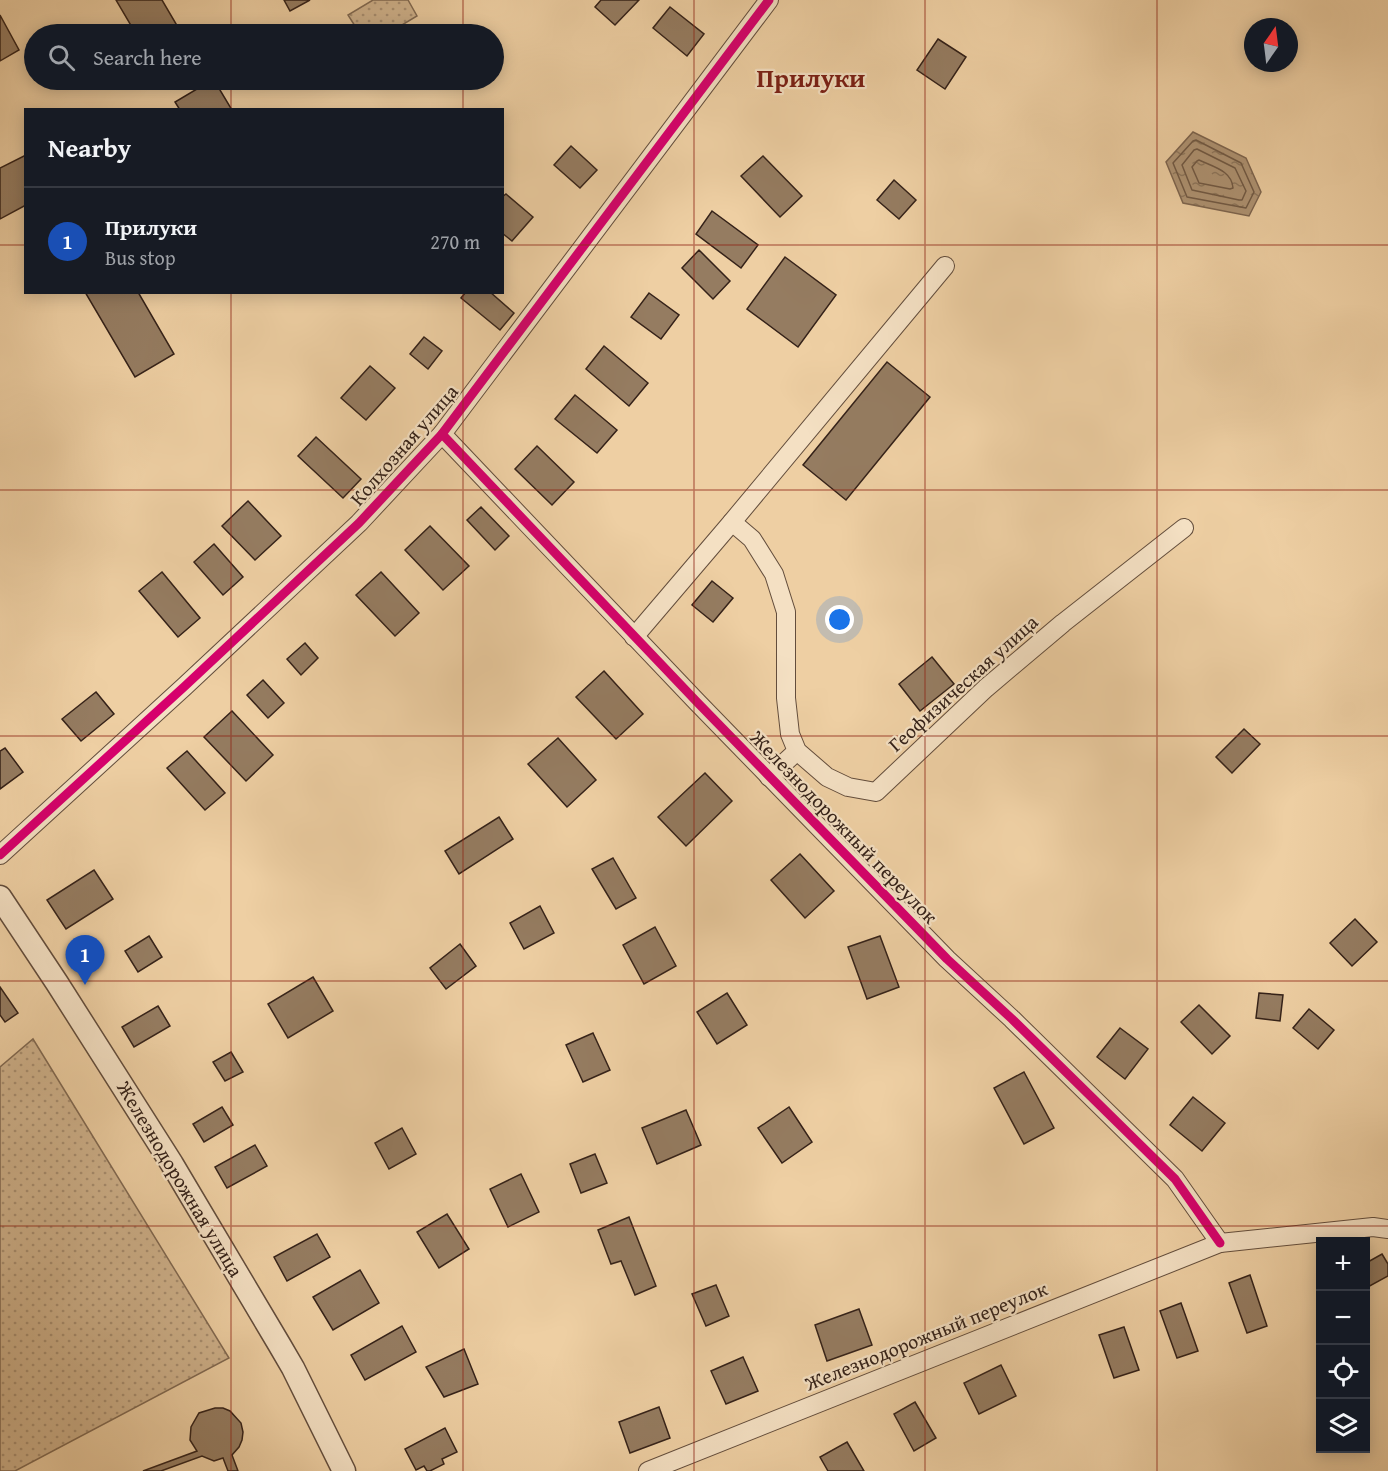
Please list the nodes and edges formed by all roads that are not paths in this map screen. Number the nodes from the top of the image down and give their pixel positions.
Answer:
1 (770, 0) edge
2 (945, 266) dead end
3 (442, 434) junction
4 (732, 522) junction
5 (1184, 528) dead end
6 (634, 637) junction
7 (797, 751) junction
8 (769, 777) junction
9 (0, 855) edge
10 (0, 897) edge
11 (1388, 1229) edge
12 (1220, 1244) junction
13 (344, 1471) edge
14 (648, 1471) edge

1 - 3 street, Колхозная улица
2 - 4 street
3 - 6 street, Железнодорожный переулок
3 - 9 street, Колхозная улица
4 - 6 street
4 - 7 street
5 - 7 street, Геофизическая улица
6 - 8 street, Железнодорожный переулок
7 - 8 street
8 - 12 street, Железнодорожный переулок
10 - 13 street, Железнодорожная улица
11 - 12 street, Железнодорожный переулок
12 - 14 street, Железнодорожный переулок

